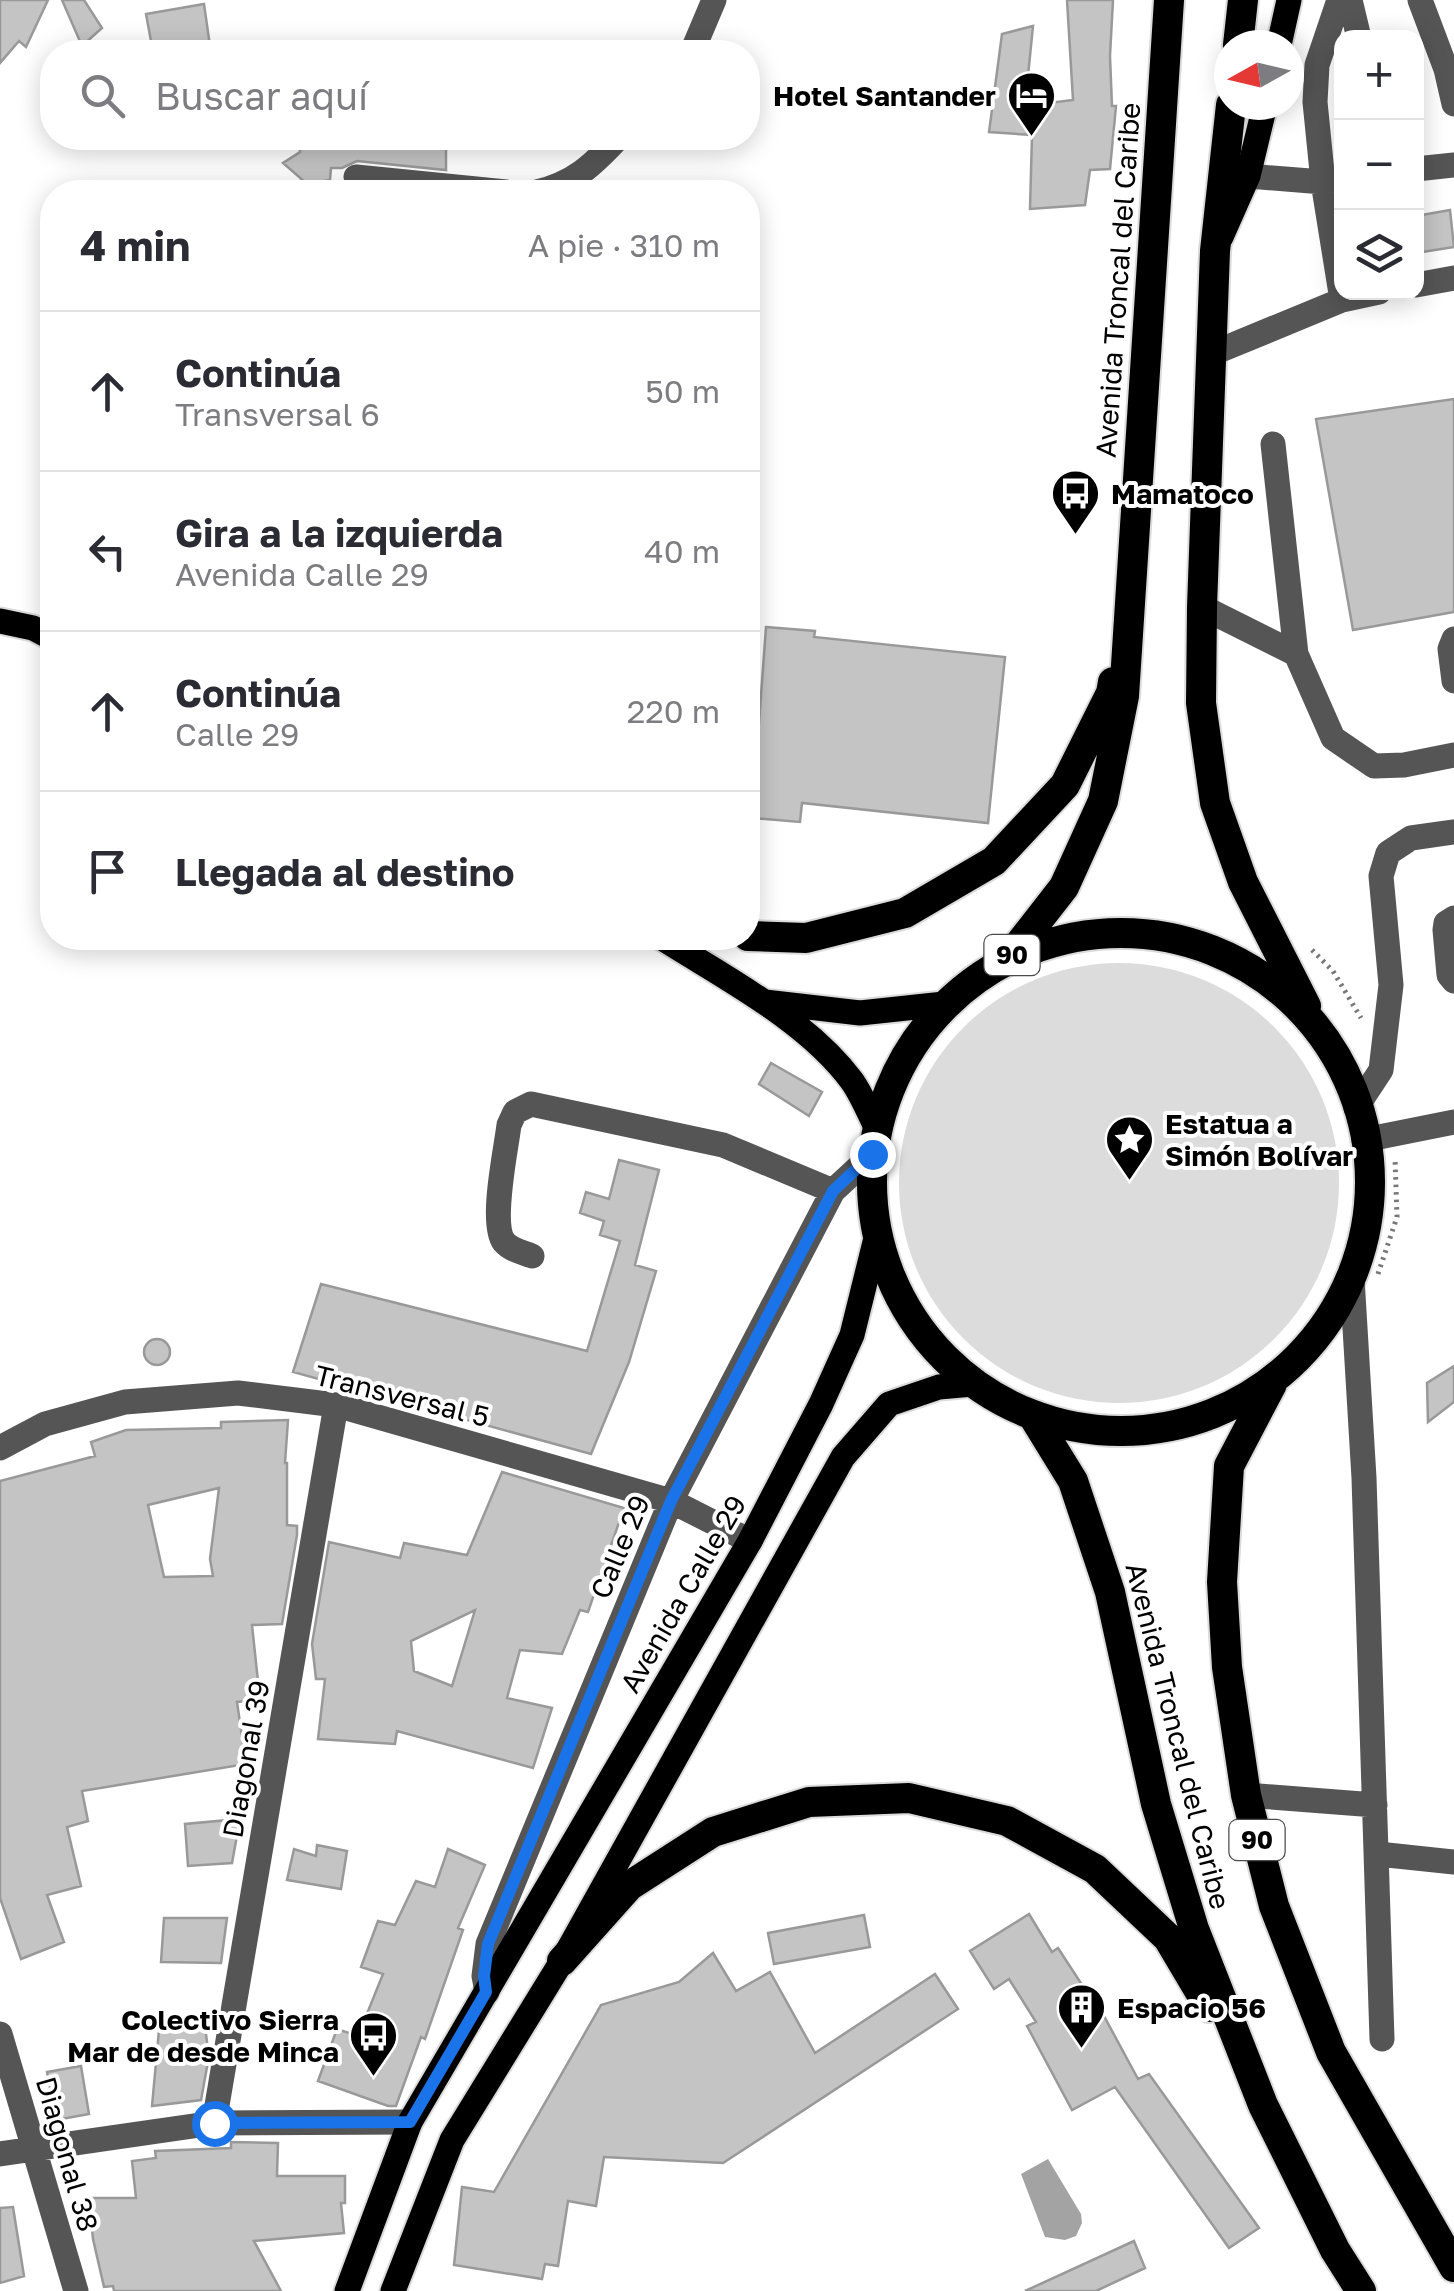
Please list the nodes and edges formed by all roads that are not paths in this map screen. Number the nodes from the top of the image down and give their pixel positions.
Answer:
1 (714, 0) edge
2 (1169, 0) edge
3 (1243, 0) edge
4 (1289, 0) edge
5 (1339, 0) edge
6 (1350, 0) edge
7 (1420, 0) edge
8 (1240, 30) edge
9 (1282, 30) edge
10 (1357, 30) edge
11 (697, 40) edge
12 (1454, 104) edge
13 (1230, 120) edge
14 (1261, 120) edge
15 (607, 150) edge
16 (1454, 165) edge
17 (1424, 168) edge
18 (1248, 176) junction
19 (356, 177) dead end
20 (386, 180) edge
21 (572, 180) edge
22 (1332, 180) edge
23 (1336, 210) edge
24 (1215, 251) junction
25 (1454, 278) edge
26 (1424, 284) edge
27 (1337, 300) edge
28 (1211, 354) junction
29 (1273, 444) dead end
30 (1130, 591) junction
31 (1202, 607) junction
32 (0, 620) edge
33 (40, 632) edge
34 (1454, 640) edge
35 (1296, 654) junction
36 (1454, 681) edge
37 (1454, 755) edge
38 (1454, 832) edge
39 (1454, 918) edge
40 (760, 936) edge
41 (681, 950) edge
42 (1011, 956) junction
43 (1454, 981) edge
44 (764, 1002) junction
45 (944, 1004) junction
46 (1314, 1022) junction
47 (1356, 1108) junction
48 (1454, 1122) edge
49 (1364, 1140) junction
50 (874, 1142) junction
51 (833, 1191) junction
52 (877, 1234) junction
53 (532, 1256) dead end
54 (1352, 1278) junction
55 (1273, 1382) junction
56 (973, 1384) junction
57 (336, 1406) junction
58 (1033, 1416) junction
59 (0, 1448) edge
60 (671, 1501) junction
61 (750, 1541) junction
62 (1246, 1796) junction
63 (1375, 1804) junction
64 (1378, 1854) junction
65 (1454, 1862) edge
66 (562, 1961) junction
67 (486, 1992) junction
68 (0, 2034) edge
69 (1382, 2039) dead end
70 (1263, 2105) junction
71 (410, 2122) junction
72 (214, 2123) junction
73 (34, 2149) junction
74 (0, 2154) edge
75 (1454, 2267) edge
76 (76, 2291) edge
77 (347, 2291) edge
78 (393, 2291) edge
79 (1361, 2291) edge

1 - 11 street
2 - 30 highway, Avenida Troncal del Caribe / 90
3 - 8 highway
4 - 9 main road
5 - 22 street
6 - 10 street
7 - 12 street
13 - 24 highway, 90
14 - 18 main road
15 - 21 street
16 - 17 street
18 - 22 street
18 - 24 main road
19 - 20 street
22 - 23 street
24 - 28 highway, 90
25 - 26 street
27 - 28 street
28 - 31 highway, 90
29 - 35 street
30 - 40 highway
30 - 42 highway, Avenida Troncal del Caribe / 90
31 - 35 street
31 - 46 highway, 90
32 - 33 main road
34 - 36 street
35 - 37 street
38 - 47 street
39 - 43 street
41 - 44 main road
42 - 45 highway, 90
42 - 46 highway, 90
44 - 45 main road
44 - 50 main road
45 - 50 highway, 90
46 - 47 highway, 90
47 - 49 highway, 90
48 - 49 street
49 - 54 highway, 90
50 - 51 street, Calle 29
50 - 52 highway, 90
51 - 53 street
51 - 60 street, Calle 29
52 - 56 highway, 90
52 - 61 main road, Avenida Calle 29
54 - 55 highway, 90
54 - 63 street
55 - 58 highway, 90
55 - 62 highway, Avenida Troncal del Caribe / 90
56 - 58 highway, 90
56 - 66 main road
57 - 59 street, Transversal 5
57 - 60 street, Transversal 5
57 - 72 street, Diagonal 39
58 - 70 highway, Avenida Troncal del Caribe / 90
60 - 61 street, Transversal 5
60 - 67 street, Calle 29
61 - 67 main road, Avenida Calle 29
62 - 63 street
62 - 75 highway, Avenida Troncal del Caribe / 90
63 - 64 street
64 - 65 street
64 - 69 street
66 - 70 highway
66 - 78 main road
67 - 71 main road, Avenida Calle 29
68 - 73 street, Diagonal 38
70 - 79 highway, Avenida Troncal del Caribe / 90
71 - 72 street
71 - 77 main road, Avenida Calle 29
72 - 73 street
73 - 74 street
73 - 76 street, Diagonal 38

